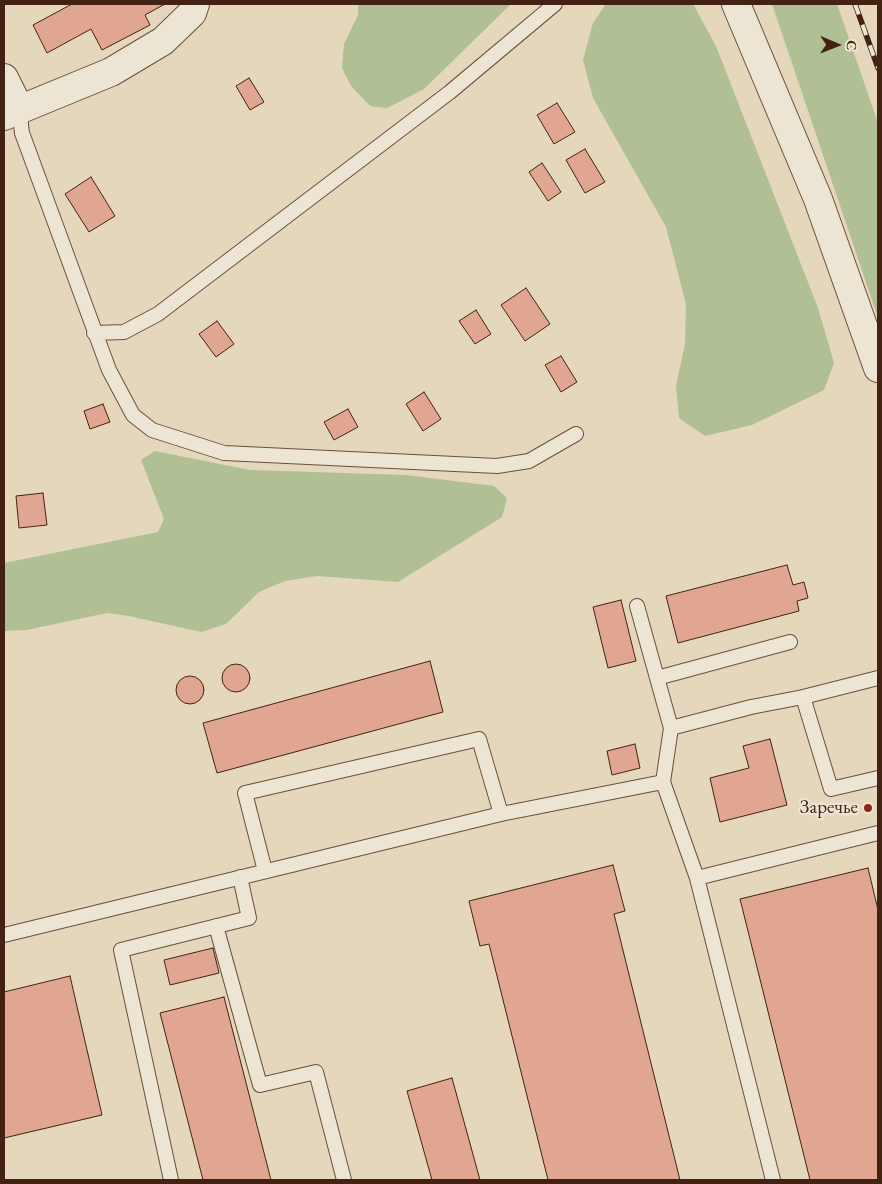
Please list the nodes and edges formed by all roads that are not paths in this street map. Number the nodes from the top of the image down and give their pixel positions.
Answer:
1 (195, 4) edge
2 (555, 4) edge
3 (736, 4) edge
4 (4, 78) edge
5 (12, 112) edge
6 (94, 333) junction
7 (878, 368) edge
8 (576, 434) dead end
9 (637, 606) dead end
10 (790, 642) dead end
11 (657, 678) junction
12 (878, 678) edge
13 (803, 697) junction
14 (671, 728) junction
15 (878, 778) edge
16 (663, 782) junction
17 (501, 814) junction
18 (878, 833) edge
19 (265, 871) junction
20 (240, 877) junction
21 (697, 878) junction
22 (216, 926) junction
23 (4, 935) edge
24 (171, 1180) edge
25 (344, 1180) edge
26 (773, 1180) edge

1 - 5 street
2 - 6 lane
3 - 7 street
4 - 5 street
5 - 6 lane
6 - 8 lane
9 - 11 lane
10 - 11 lane
11 - 14 lane
12 - 13 lane
13 - 14 lane
13 - 15 lane
14 - 16 lane
16 - 17 lane
16 - 21 lane
17 - 19 lane
17 - 19 lane
18 - 21 lane
19 - 20 lane
20 - 22 lane
20 - 23 lane
21 - 26 lane
22 - 24 lane
22 - 25 lane

